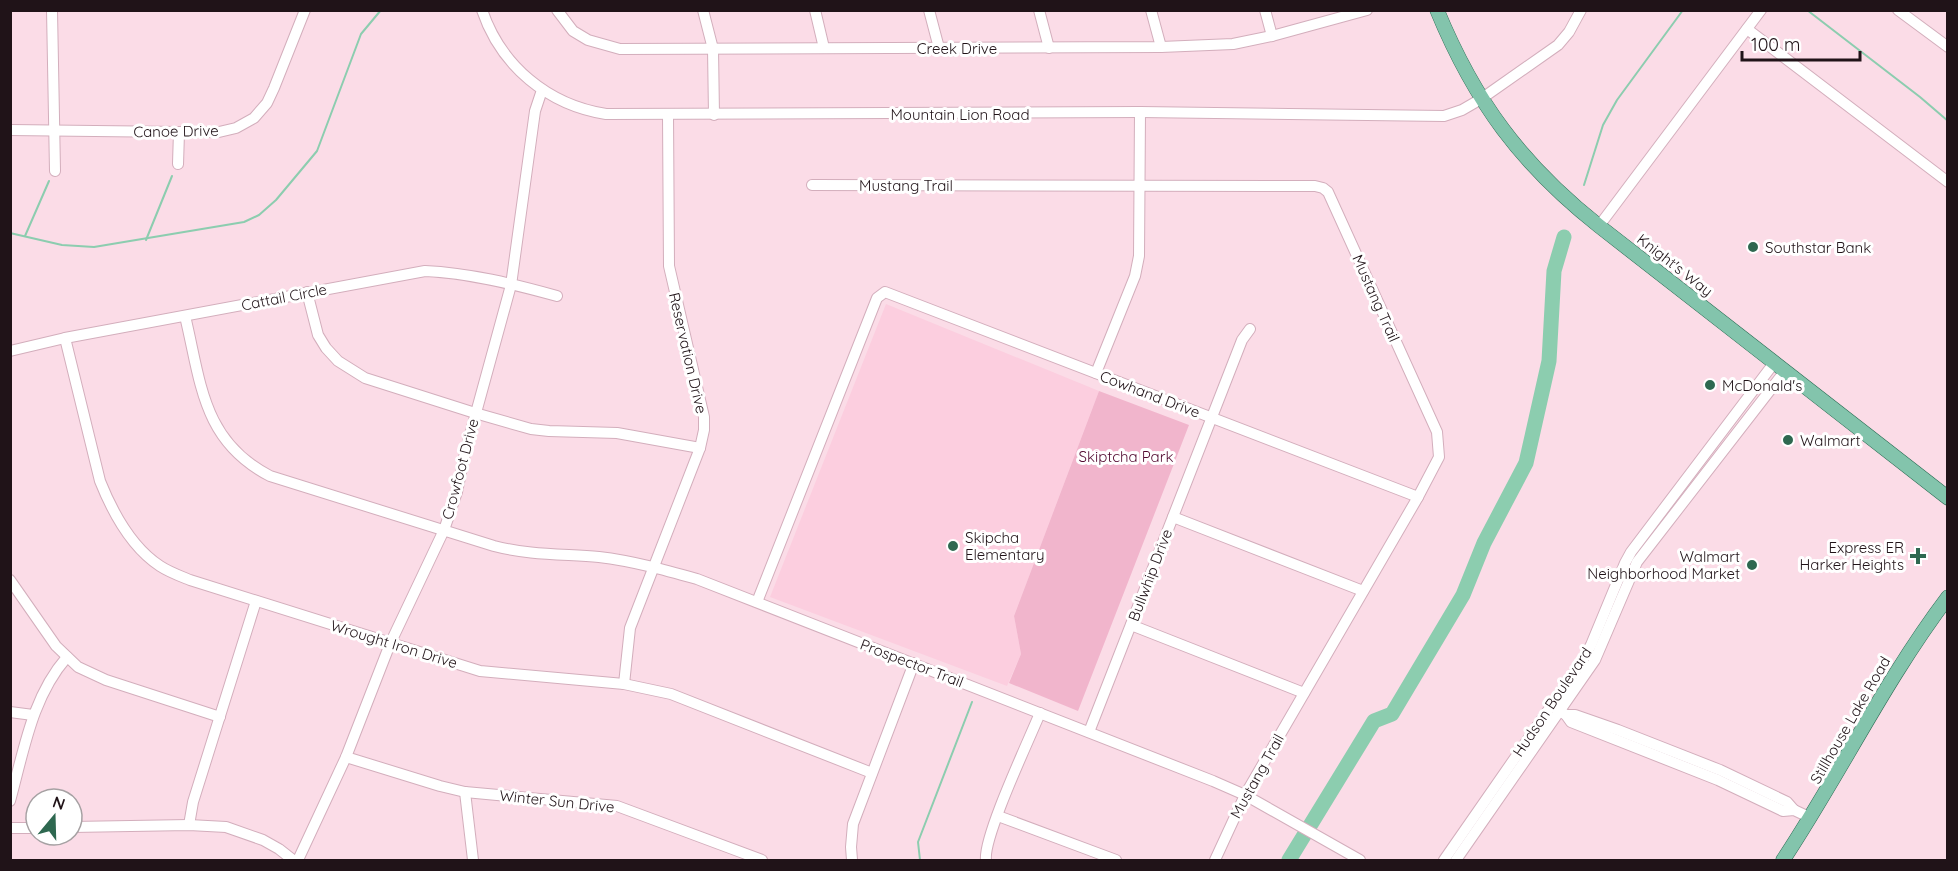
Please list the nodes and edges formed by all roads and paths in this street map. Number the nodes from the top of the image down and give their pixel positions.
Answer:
1 (52, 10) edge
2 (305, 10) edge
3 (482, 10) edge
4 (557, 10) edge
5 (703, 10) edge
6 (815, 10) edge
7 (929, 10) edge
8 (1039, 10) edge
9 (1151, 10) edge
10 (1265, 10) edge
11 (1367, 10) edge
12 (1437, 10) edge
13 (1581, 10) edge
14 (1761, 10) edge
15 (1898, 10) edge
16 (1747, 29) junction
17 (1272, 36) junction
18 (1161, 47) junction
19 (1947, 47) edge
20 (824, 48) junction
21 (939, 48) junction
22 (1049, 48) junction
23 (713, 49) junction
24 (542, 90) junction
25 (1480, 99) junction
26 (1140, 112) junction
27 (668, 115) junction
28 (714, 115) junction
29 (10, 130) edge
30 (55, 130) junction
31 (179, 132) junction
32 (178, 164) dead end
33 (55, 171) dead end
34 (1947, 182) edge
35 (1139, 184) junction
36 (812, 185) dead end
37 (1599, 226) junction
38 (511, 285) junction
39 (307, 292) junction
40 (557, 296) dead end
41 (185, 316) junction
42 (1251, 329) dead end
43 (64, 338) junction
44 (10, 351) edge
45 (1780, 367) junction
46 (1096, 373) junction
47 (475, 413) junction
48 (1212, 417) junction
49 (1731, 421) junction
50 (1741, 429) junction
51 (700, 448) junction
52 (1701, 471) junction
53 (1418, 497) junction
54 (1947, 498) edge
55 (1173, 516) junction
56 (444, 530) junction
57 (654, 567) junction
58 (11, 582) edge
59 (1363, 591) junction
60 (1947, 597) edge
61 (256, 601) junction
62 (757, 602) junction
63 (1131, 625) junction
64 (390, 644) junction
65 (67, 657) junction
66 (914, 663) junction
67 (624, 684) junction
68 (1304, 693) junction
69 (1559, 710) junction
70 (10, 712) edge
71 (1040, 713) junction
72 (33, 715) junction
73 (220, 717) junction
74 (1089, 732) junction
75 (346, 757) junction
76 (872, 773) junction
77 (465, 792) junction
78 (1245, 795) junction
79 (10, 801) edge
80 (998, 816) junction
81 (1811, 818) junction
82 (189, 825) junction
83 (84, 827) edge
84 (293, 861) edge
85 (298, 861) edge
86 (473, 861) edge
87 (762, 861) edge
88 (852, 861) edge
89 (986, 861) edge
90 (1116, 861) edge
91 (1215, 861) edge
92 (1360, 861) edge
93 (1444, 861) edge
94 (1456, 861) edge
95 (1783, 861) edge

1 - 30 street
2 - 31 street, Canoe Drive
3 - 24 street, Mountain Lion Road
4 - 23 street, Creek Drive
5 - 23 street
6 - 20 street
7 - 21 street
8 - 22 street
9 - 18 street
10 - 17 street
11 - 17 street, Creek Drive
12 - 25 main road, Knight's Way
13 - 25 street, Mountain Lion Road
14 - 16 street
15 - 19 street
16 - 34 street
16 - 37 street
17 - 18 street, Creek Drive
18 - 22 street, Creek Drive
20 - 21 street, Creek Drive
20 - 23 street, Creek Drive
21 - 22 street, Creek Drive
23 - 28 street
24 - 27 street, Mountain Lion Road
24 - 38 street, Crowfoot Drive
25 - 26 street, Mountain Lion Road
25 - 37 main road, Knight's Way
26 - 28 street, Mountain Lion Road
26 - 35 street
27 - 28 street, Mountain Lion Road
27 - 51 street, Reservation Drive
29 - 30 street, Canoe Drive
30 - 31 street, Canoe Drive
30 - 33 street
31 - 32 street
35 - 36 street, Mustang Trail
35 - 46 street
35 - 53 street, Mustang Trail
37 - 45 main road, Knight's Way
38 - 39 street, Cattail Circle
38 - 40 street, Cattail Circle
38 - 47 street, Crowfoot Drive
39 - 41 street, Cattail Circle
39 - 47 street
41 - 43 street, Cattail Circle
41 - 56 street, Prospector Trail
42 - 48 street, Bullwhip Drive
43 - 44 street, Cattail Circle
43 - 61 street, Wrought Iron Drive
45 - 49 street, Hudson Boulevard
45 - 50 street, Hudson Boulevard
45 - 54 main road, Knight's Way
46 - 48 street, Cowhand Drive
46 - 62 street, Cowhand Drive
47 - 51 street
47 - 56 street, Crowfoot Drive
48 - 53 street, Cowhand Drive
48 - 55 street, Bullwhip Drive
49 - 50 street
49 - 52 street, Hudson Boulevard
50 - 52 street, Hudson Boulevard
51 - 57 street, Reservation Drive
52 - 69 street, Hudson Boulevard
53 - 59 street, Mustang Trail
55 - 59 street
55 - 63 street, Bullwhip Drive
56 - 57 street, Prospector Trail
56 - 64 street, Crowfoot Drive
57 - 62 street, Prospector Trail
57 - 67 street, Reservation Drive
58 - 65 street
59 - 68 street, Mustang Trail
60 - 81 main road, Stillhouse Lake Road
61 - 64 street, Wrought Iron Drive
61 - 73 street
62 - 66 street, Prospector Trail
63 - 68 street
63 - 74 street, Bullwhip Drive
64 - 67 street, Wrought Iron Drive
64 - 75 street, Crowfoot Drive
65 - 72 street
65 - 73 street
66 - 71 street, Prospector Trail
66 - 76 street
67 - 76 street, Wrought Iron Drive
68 - 78 street, Mustang Trail
69 - 81 street
69 - 93 street, Hudson Boulevard
69 - 94 street, Hudson Boulevard
70 - 72 street
71 - 74 street, Prospector Trail
71 - 80 street
72 - 79 street
73 - 82 street
74 - 78 street, Prospector Trail
75 - 77 street, Winter Sun Drive
75 - 85 street, Crowfoot Drive
76 - 88 street
77 - 86 street
77 - 87 street, Winter Sun Drive
78 - 91 street, Mustang Trail
78 - 92 street, Prospector Trail
80 - 89 street
80 - 90 street
81 - 95 main road, Stillhouse Lake Road
82 - 83 street
82 - 84 street

